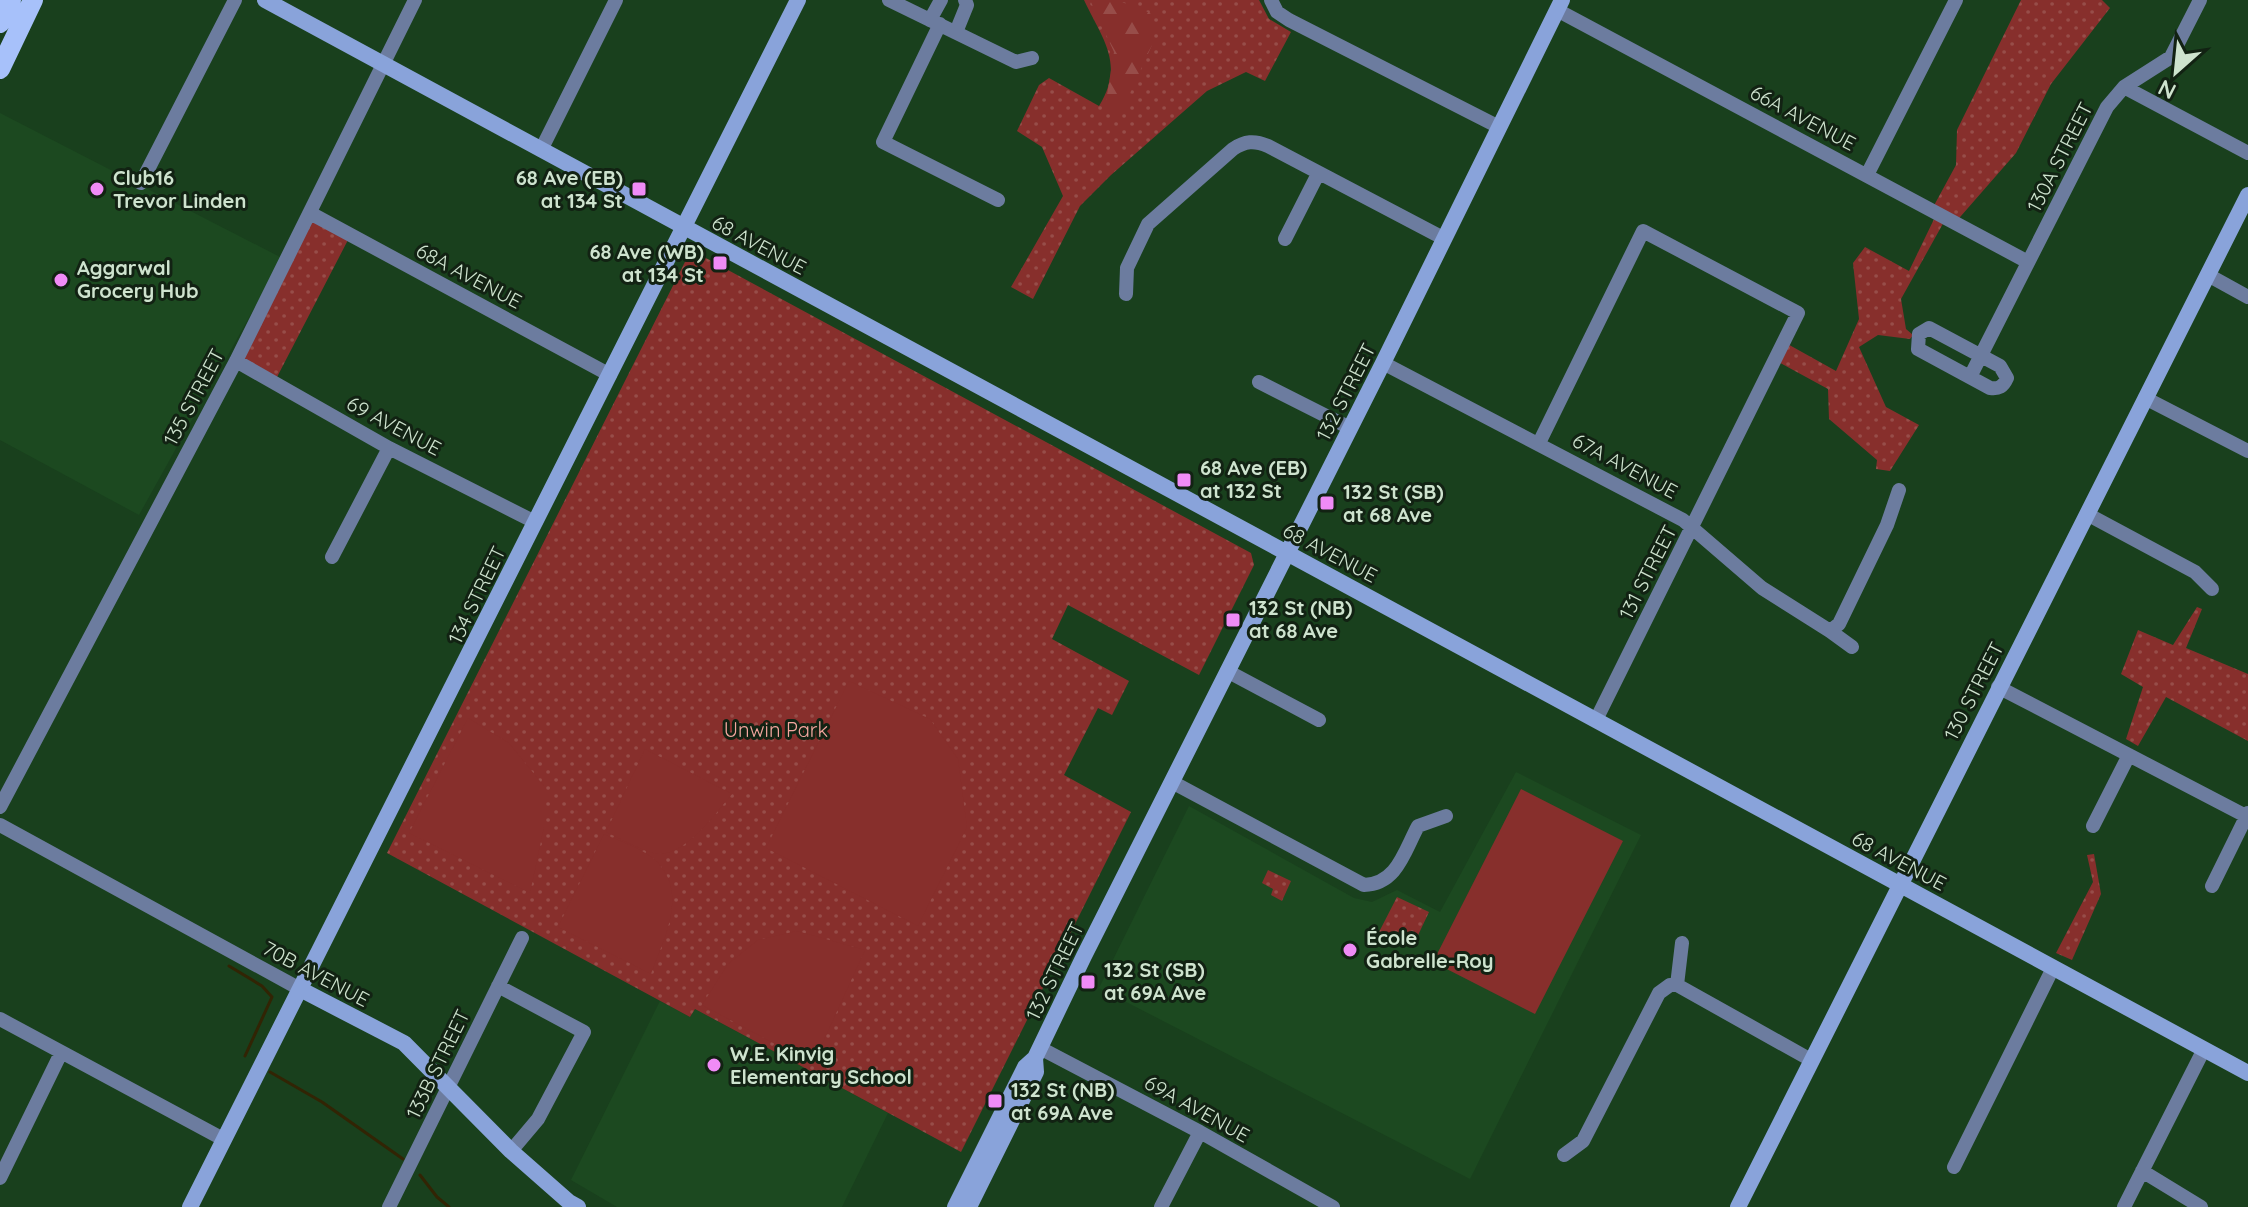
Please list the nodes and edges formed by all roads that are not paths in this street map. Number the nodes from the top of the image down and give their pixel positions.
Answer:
1 (11, 0) edge
2 (33, 0) edge
3 (235, 0) edge
4 (265, 0) edge
5 (415, 0) edge
6 (616, 0) edge
7 (798, 0) edge
8 (889, 0) edge
9 (941, 0) edge
10 (965, 0) edge
11 (1271, 0) edge
12 (1956, 0) edge
13 (2200, 0) edge
14 (1559, 5) edge
15 (935, 22) junction
16 (0, 23) edge
17 (956, 32) junction
18 (1032, 58) dead end
19 (383, 64) junction
20 (0, 69) edge
21 (2124, 87) junction
22 (1499, 127) junction
23 (541, 150) junction
24 (2248, 153) edge
25 (1318, 174) junction
26 (1867, 175) junction
27 (141, 183) dead end
28 (2248, 195) edge
29 (998, 200) dead end
30 (310, 213) junction
31 (684, 226) junction
32 (1443, 238) junction
33 (1285, 239) dead end
34 (2028, 262) junction
35 (2208, 275) junction
36 (1126, 294) dead end
37 (2248, 297) edge
38 (1981, 355) junction
39 (236, 361) junction
40 (1383, 363) junction
41 (610, 375) junction
42 (1970, 377) junction
43 (1259, 382) dead end
44 (2145, 398) junction
45 (1350, 428) junction
46 (1539, 443) junction
47 (389, 448) junction
48 (2248, 451) edge
49 (1899, 490) dead end
50 (2087, 514) junction
51 (535, 522) junction
52 (1693, 527) junction
53 (1287, 553) junction
54 (332, 557) dead end
55 (2212, 589) dead end
56 (1834, 627) junction
57 (1852, 647) dead end
58 (1227, 671) junction
59 (1998, 687) junction
60 (1319, 720) dead end
61 (1596, 720) junction
62 (2129, 755) junction
63 (1172, 782) junction
64 (0, 807) edge
65 (2247, 814) edge
66 (1446, 816) dead end
67 (0, 825) edge
68 (2093, 826) dead end
69 (1899, 884) junction
70 (2212, 886) dead end
71 (522, 938) dead end
72 (1682, 943) dead end
73 (2053, 968) junction
74 (1677, 985) junction
75 (498, 986) junction
76 (300, 989) junction
77 (0, 1019) edge
78 (2204, 1049) junction
79 (61, 1053) junction
80 (1038, 1053) junction
81 (1811, 1060) junction
82 (2248, 1073) edge
83 (450, 1087) junction
84 (1200, 1132) junction
85 (223, 1139) junction
86 (511, 1151) junction
87 (1564, 1155) dead end
88 (1954, 1167) dead end
89 (2142, 1171) junction
90 (0, 1178) edge
91 (190, 1207) edge
92 (389, 1207) edge
93 (578, 1207) edge
94 (955, 1207) edge
95 (969, 1207) edge
96 (1161, 1207) edge
97 (1333, 1207) edge
98 (1738, 1207) edge
99 (2124, 1207) edge
100 (2201, 1207) edge

1 - 16 main road
2 - 20 main road
3 - 27 street
4 - 19 street, 68 AVENUE
5 - 19 street, 135 STREET
6 - 23 street
7 - 31 street, 134 STREET
8 - 15 street
9 - 15 street
10 - 17 street
11 - 22 street
12 - 26 street
13 - 21 street, 130A STREET
14 - 22 street, 132 STREET
14 - 26 street, 66A AVENUE
15 - 17 street
15 - 29 street
17 - 18 street
19 - 23 street, 68 AVENUE
19 - 30 street, 135 STREET
21 - 24 street
21 - 34 street, 130A STREET
22 - 32 street, 132 STREET
23 - 31 street, 68 AVENUE
25 - 32 street
25 - 33 street
25 - 36 street
26 - 34 street, 66A AVENUE
28 - 35 street, 130 STREET
30 - 39 street, 135 STREET
30 - 41 street, 68A AVENUE
31 - 41 street, 134 STREET
31 - 53 street, 68 AVENUE
32 - 40 street, 132 STREET
34 - 38 street, 130A STREET
35 - 37 street
35 - 44 street, 130 STREET
38 - 42 street, 130A STREET
38 - 42 street
38 - 42 street
39 - 47 street, 69 AVENUE
39 - 64 street, 135 STREET
40 - 45 street, 132 STREET
40 - 46 street, 67A AVENUE
41 - 51 street, 134 STREET
43 - 45 street
44 - 48 street
44 - 50 street, 130 STREET
45 - 53 street, 132 STREET
46 - 52 street, 67A AVENUE
46 - 52 street, 131 STREET
47 - 51 street, 69 AVENUE
47 - 54 street
49 - 56 street
50 - 55 street
50 - 59 street, 130 STREET
51 - 76 street, 134 STREET
52 - 56 street, 67A AVENUE
52 - 61 street, 131 STREET
53 - 58 street, 132 STREET
53 - 61 street, 68 AVENUE
56 - 57 street, 67A AVENUE
58 - 60 street
58 - 63 street, 132 STREET
59 - 62 street
59 - 69 street, 130 STREET
61 - 69 street, 68 AVENUE
62 - 65 street
62 - 68 street
63 - 66 street
63 - 80 street, 132 STREET
65 - 70 street
67 - 76 street, 70B AVENUE
69 - 73 street, 68 AVENUE
69 - 81 street, 130 STREET
71 - 75 street, 133B STREET
72 - 74 street
73 - 78 street, 68 AVENUE
73 - 88 street
74 - 81 street
74 - 87 street
75 - 83 street, 133B STREET
75 - 86 street
76 - 83 street, 70B AVENUE
76 - 85 street, 134 STREET
77 - 79 street
78 - 82 street, 68 AVENUE
78 - 89 street
79 - 85 street
79 - 90 street
80 - 84 street, 69A AVENUE
80 - 94 street, 132 STREET
80 - 95 street, 132 STREET
81 - 98 street, 130 STREET
83 - 86 street, 70B AVENUE
83 - 92 street, 133B STREET
84 - 96 street
84 - 97 street, 69A AVENUE
85 - 91 street, 134 STREET
86 - 93 street, 70B AVENUE
89 - 99 street
89 - 100 street

